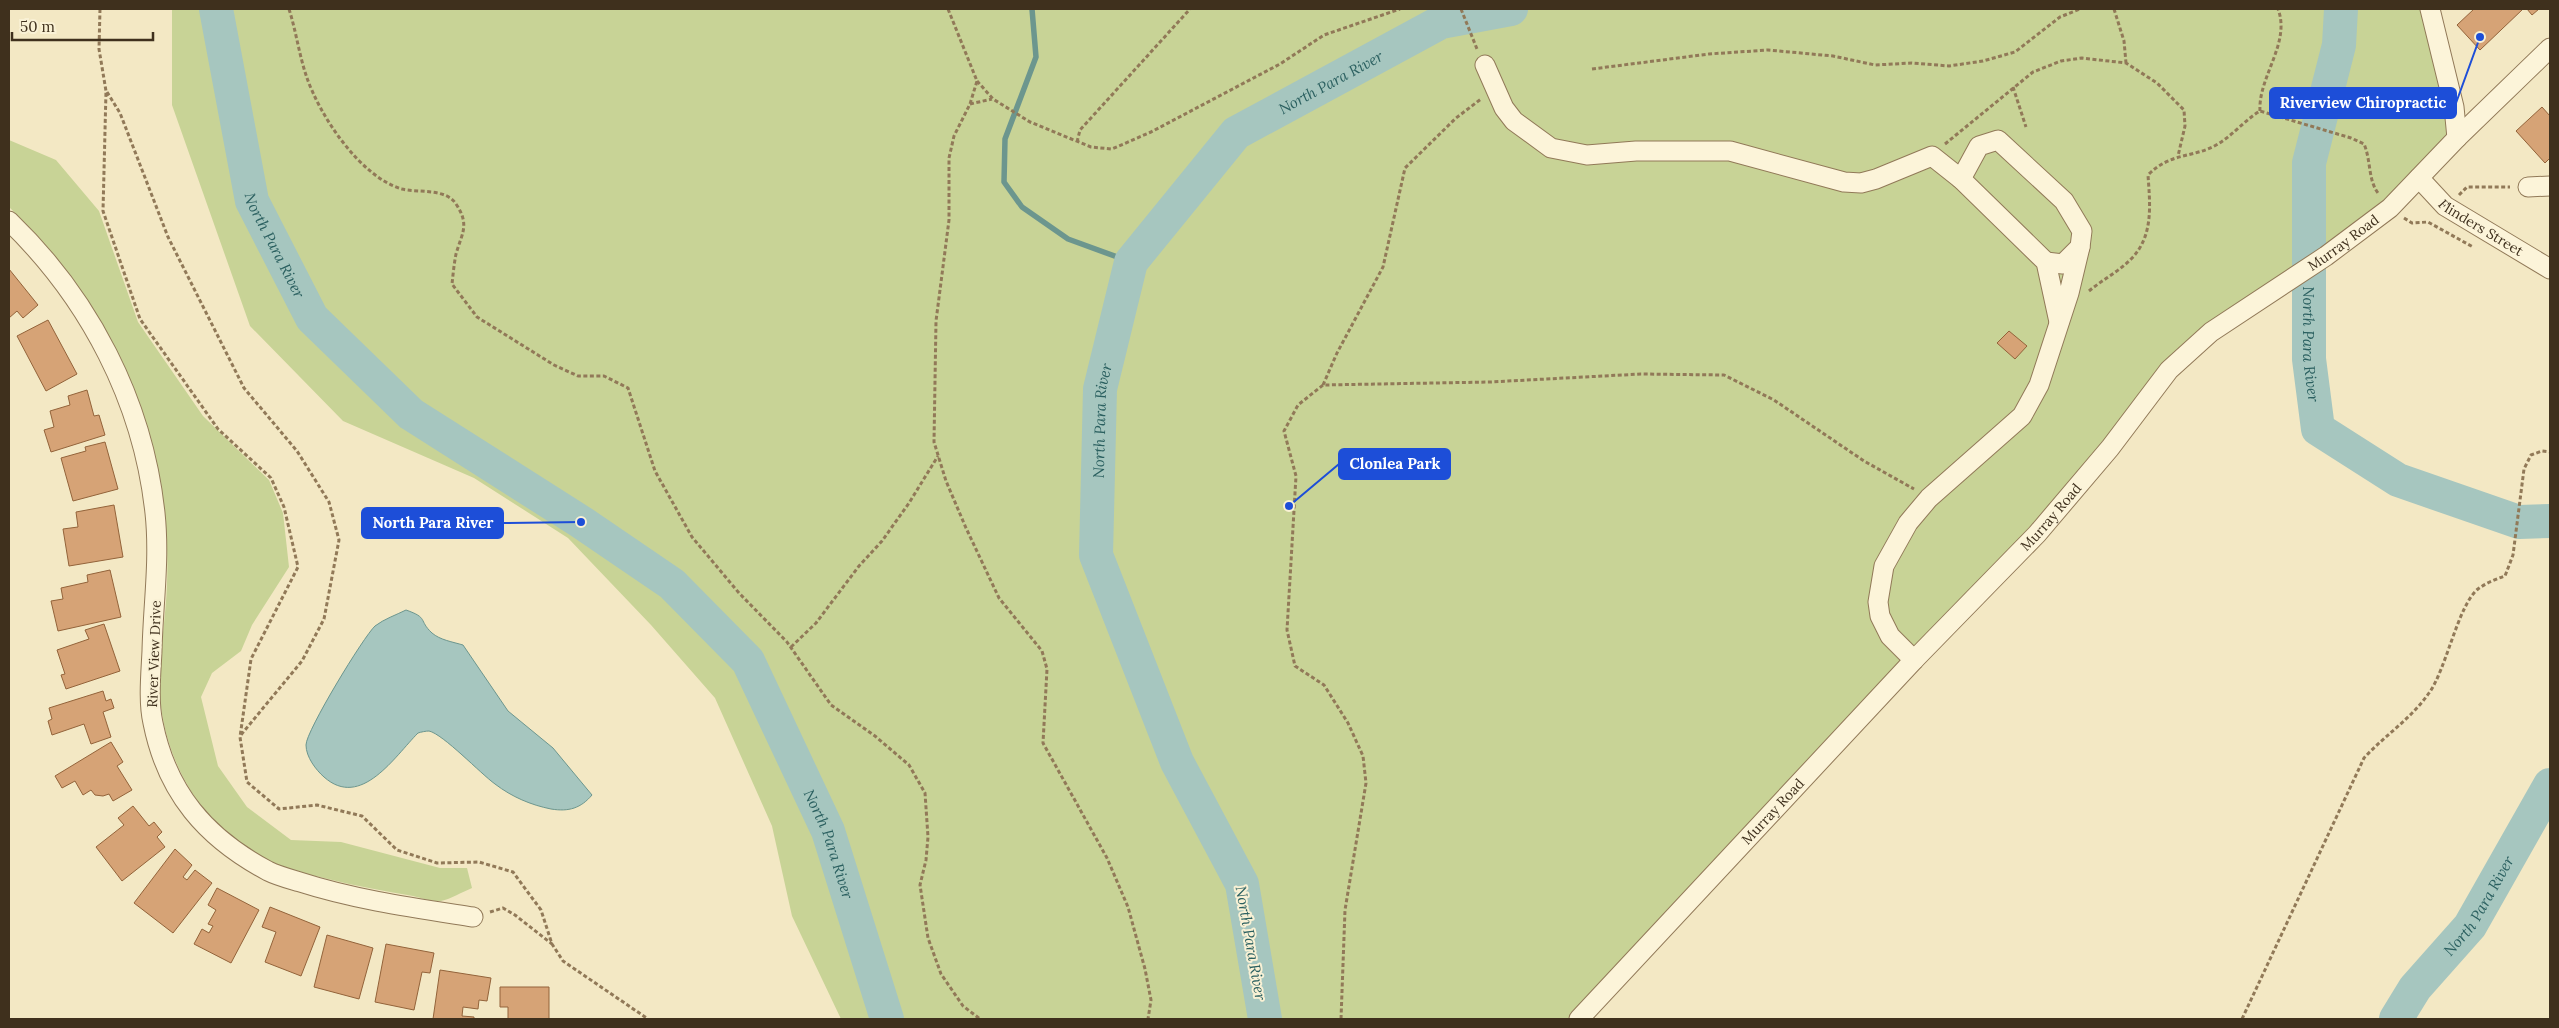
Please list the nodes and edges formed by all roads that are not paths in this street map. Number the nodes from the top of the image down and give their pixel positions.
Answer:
1 (2430, 9) edge
2 (2550, 48) edge
3 (1485, 65) road end
4 (2457, 138) junction
5 (2419, 178) junction
6 (1961, 179) junction
7 (2550, 186) edge
8 (2528, 187) road end
9 (9, 221) edge
10 (2080, 247) junction
11 (2046, 262) junction
12 (2550, 268) edge
13 (2059, 322) junction
14 (1914, 660) junction
15 (472, 917) road end
16 (1579, 1019) edge

1 - 4 street
2 - 4 street, Murray Road
3 - 6 street
4 - 5 street, Murray Road
5 - 12 street, Flinders Street
5 - 14 street, Murray Road
6 - 10 street
6 - 11 street
7 - 8 street
9 - 15 street, River View Drive
10 - 11 street
10 - 13 street
11 - 13 street
13 - 14 street
14 - 16 street, Murray Road

